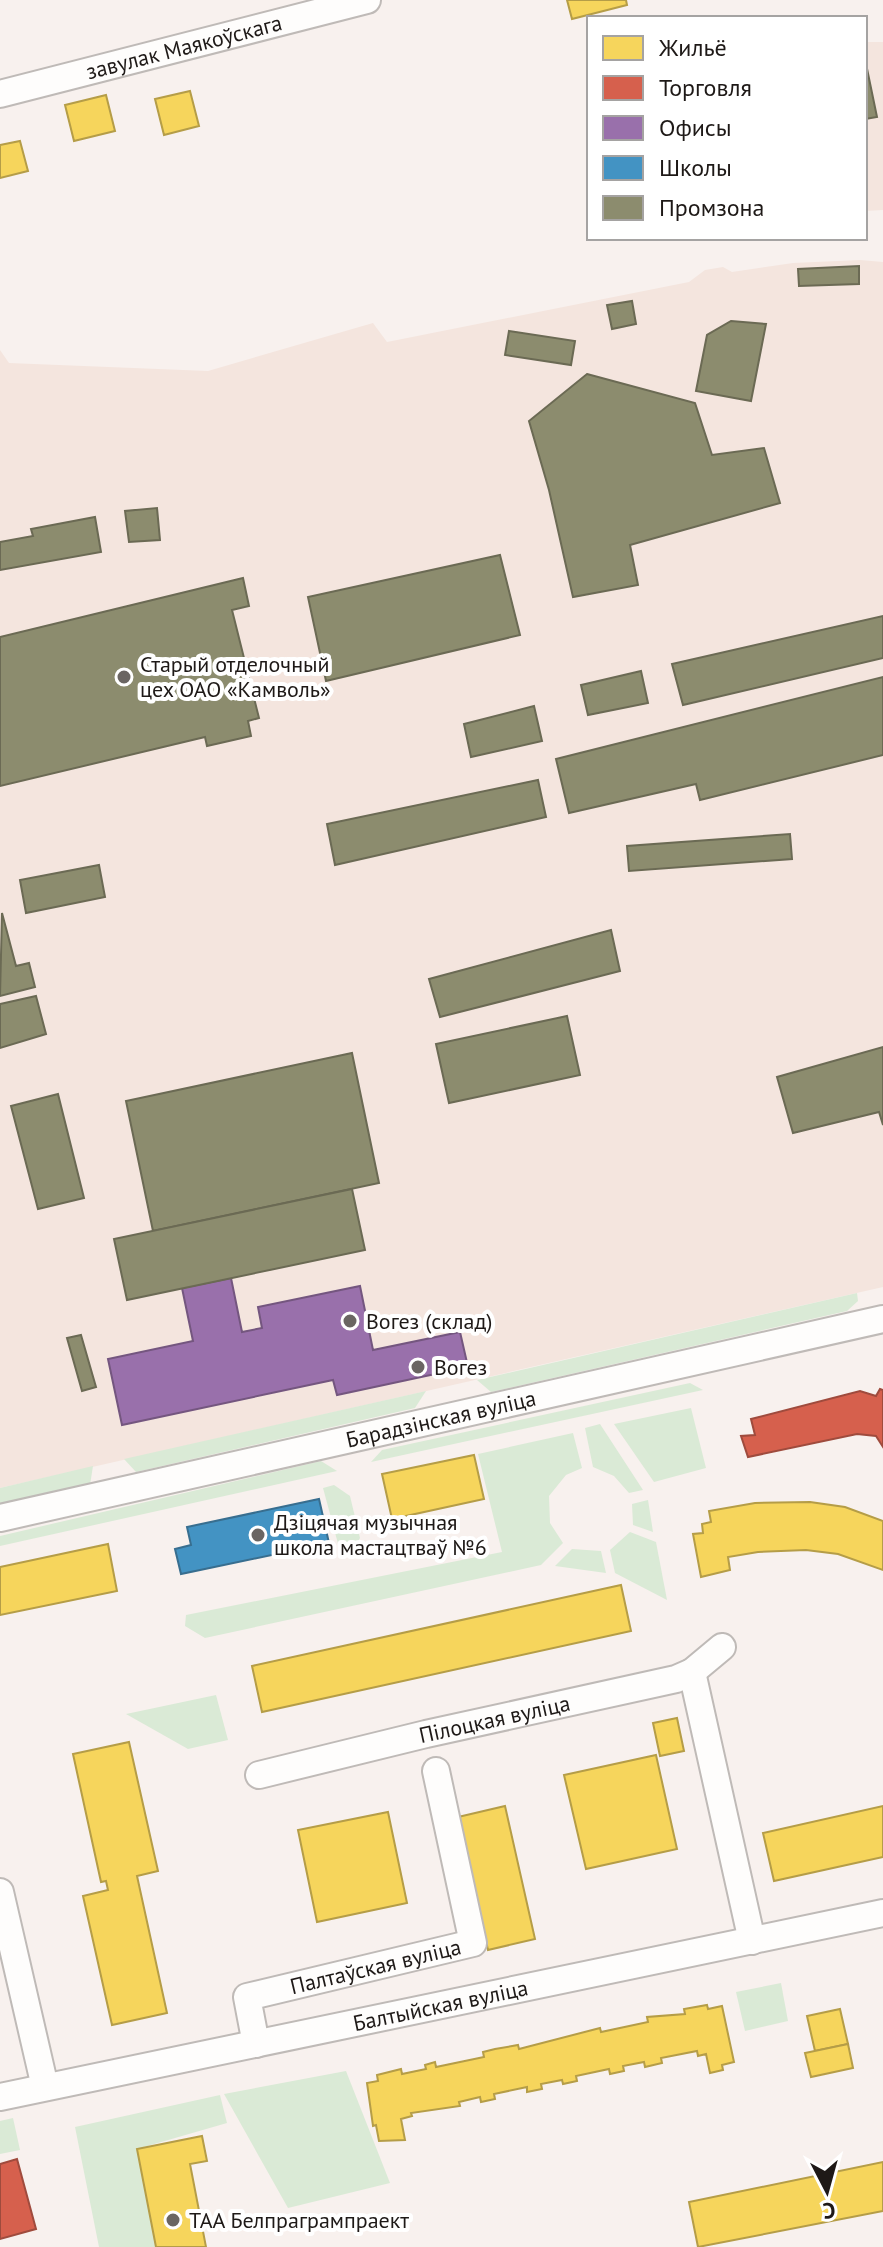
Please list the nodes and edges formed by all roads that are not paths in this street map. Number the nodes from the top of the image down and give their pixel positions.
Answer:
1 (367, 0) edge
2 (0, 94) edge
3 (883, 1319) edge
4 (0, 1518) edge
5 (722, 1647) dead end
6 (692, 1672) junction
7 (436, 1771) dead end
8 (259, 1775) dead end
9 (0, 1892) edge
10 (883, 1913) edge
11 (752, 1941) junction
12 (256, 2044) junction
13 (45, 2087) junction
14 (0, 2097) edge

1 - 2 street, завулак Маякоўскага
3 - 4 street, Барадзінская вуліца
5 - 6 street, Пілоцкая вуліца
6 - 8 street, Пілоцкая вуліца
6 - 11 street
7 - 12 street, Палтаўская вуліца
9 - 13 street
10 - 11 street, Балтыйская вуліца
11 - 12 street, Балтыйская вуліца
12 - 13 street, Балтыйская вуліца
13 - 14 street, Балтыйская вуліца

